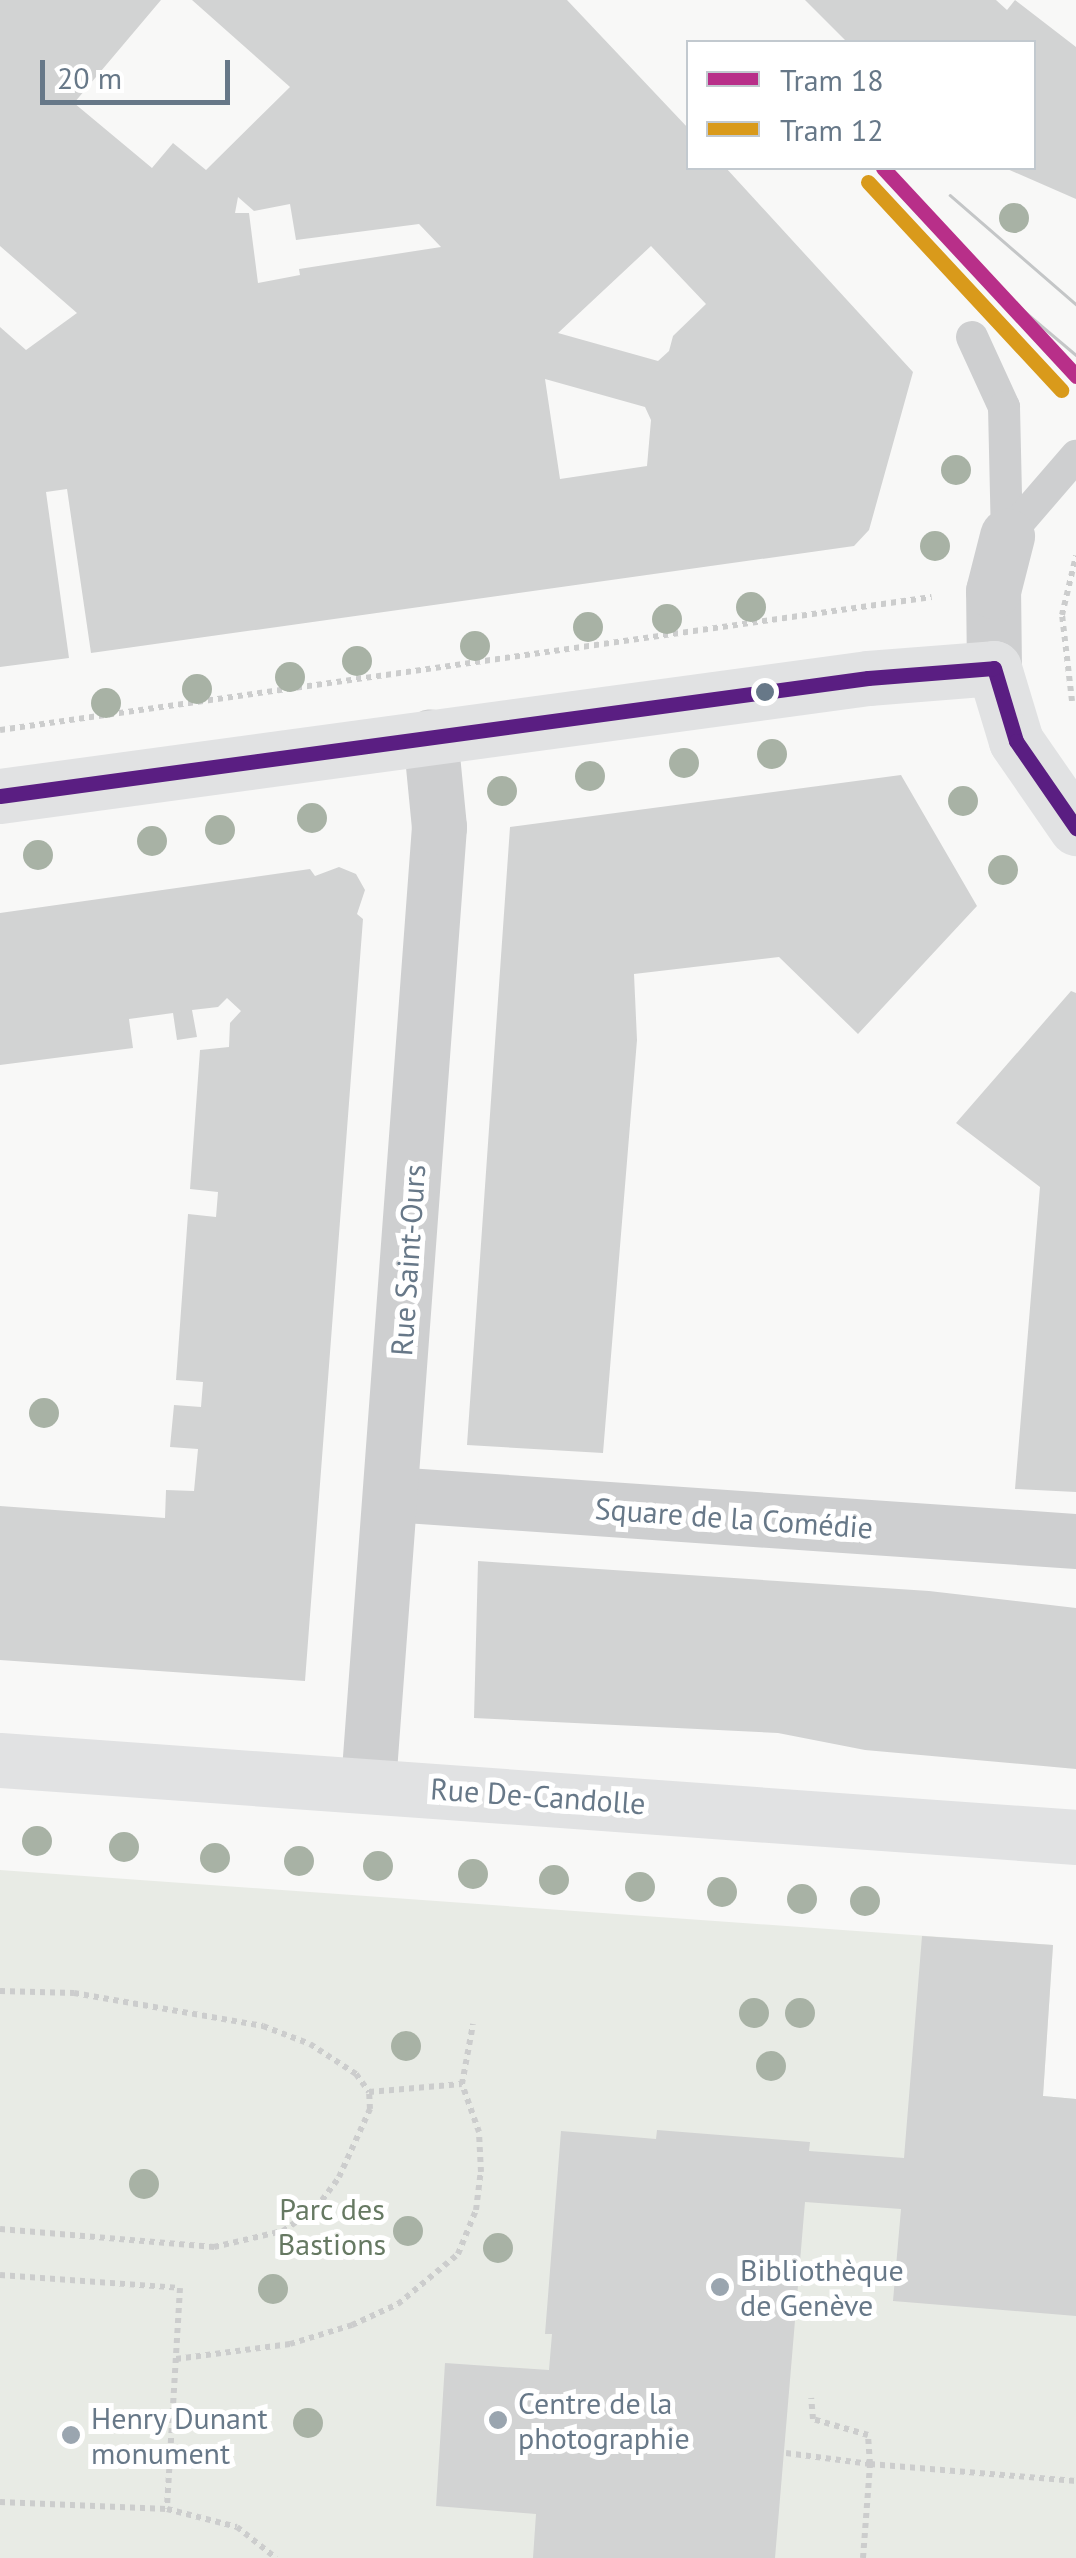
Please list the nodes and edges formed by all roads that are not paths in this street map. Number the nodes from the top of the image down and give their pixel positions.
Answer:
1 (972, 338) dead end
2 (1076, 456) edge
3 (1007, 536) junction
4 (994, 668) junction
5 (430, 736) junction
6 (0, 796) edge
7 (1076, 828) edge
8 (391, 1494) junction
9 (1076, 1542) edge
10 (0, 1760) edge
11 (368, 1784) junction
12 (1076, 1837) edge

1 - 3 lane
2 - 3 lane
3 - 4 street
4 - 5 main road
4 - 7 main road
5 - 6 main road
5 - 8 street, Rue Saint-Ours
8 - 9 street, Square de la Comédie
8 - 11 street, Rue Saint-Ours
10 - 11 main road, Rue De-Candolle
11 - 12 main road, Rue De-Candolle

